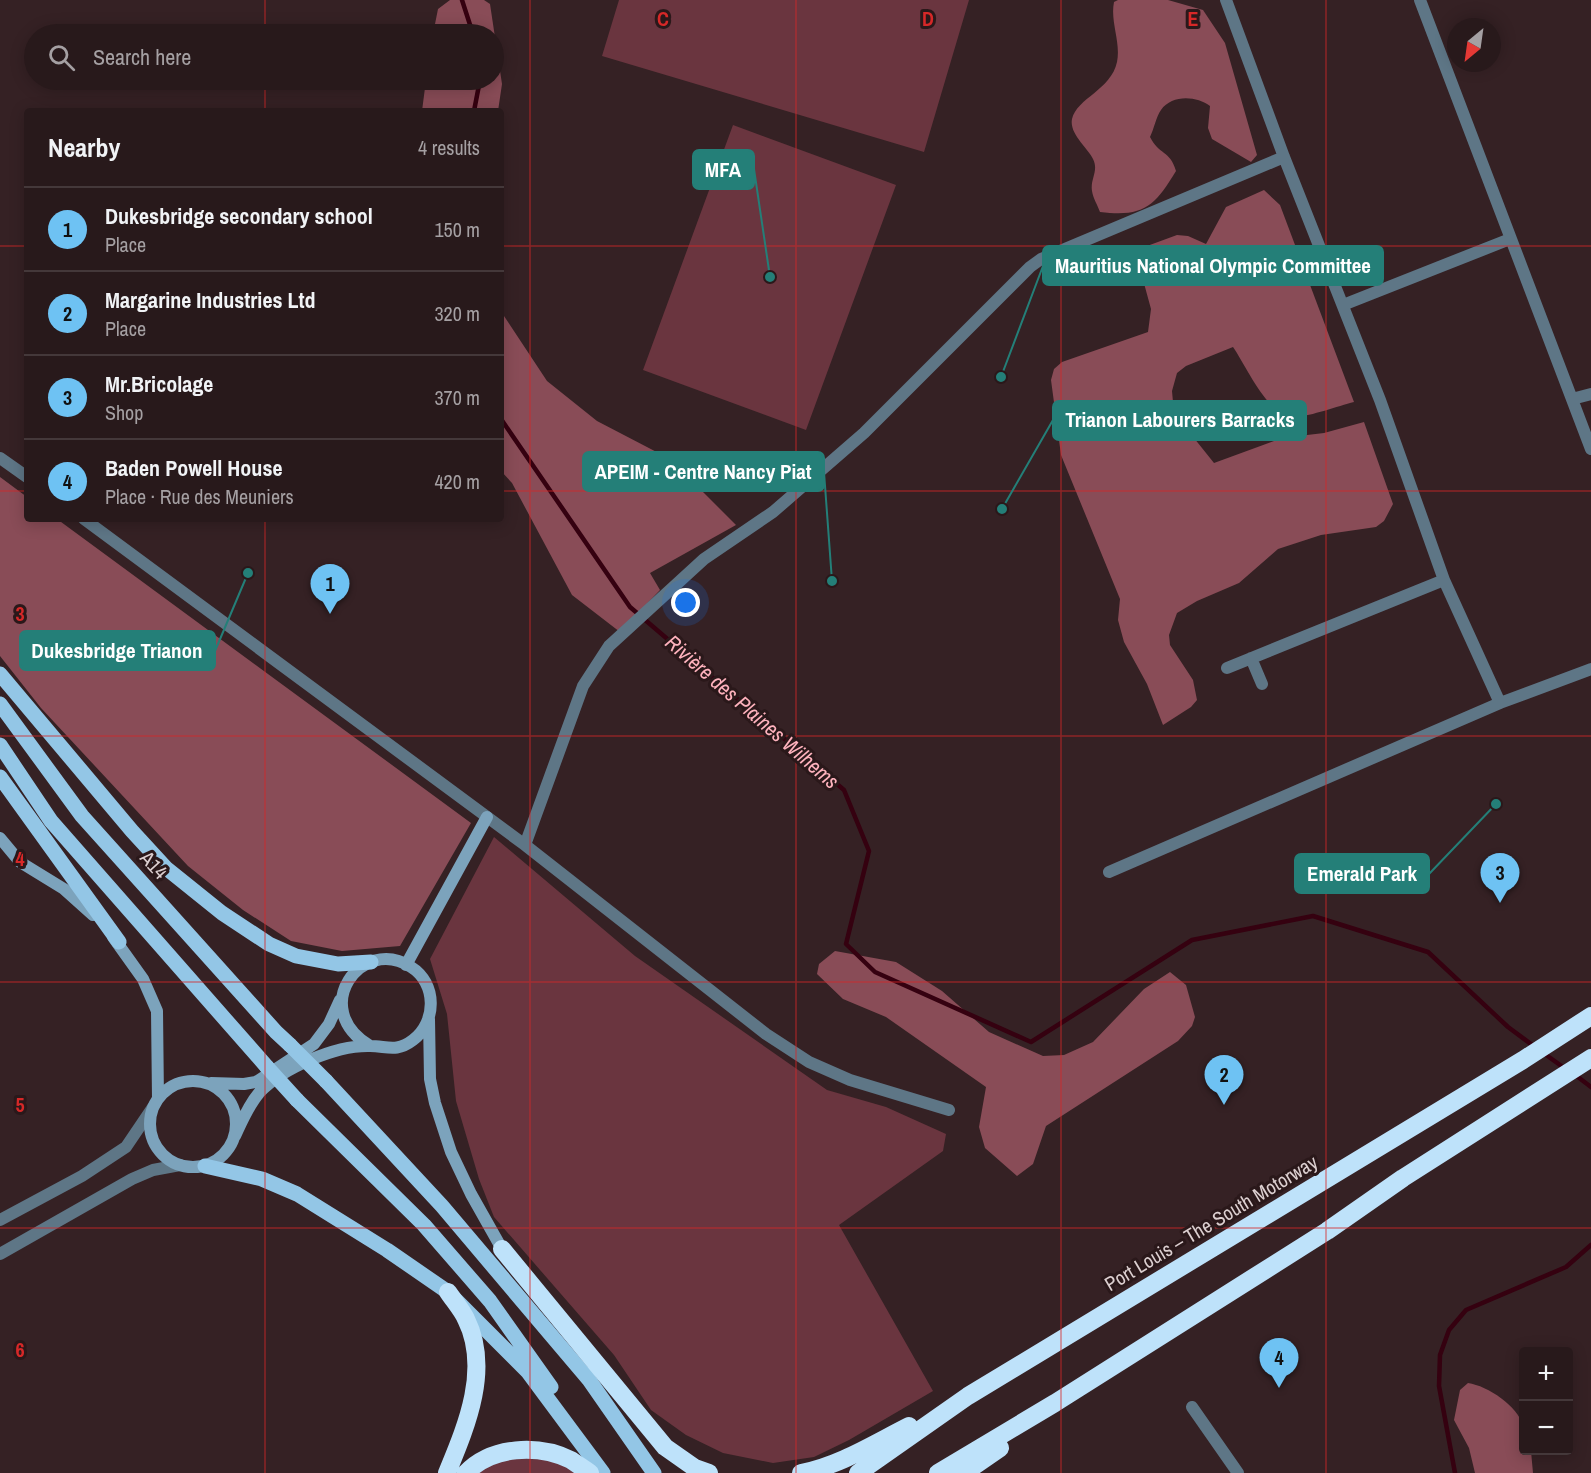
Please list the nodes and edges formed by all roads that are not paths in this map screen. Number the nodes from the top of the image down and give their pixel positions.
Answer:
1 (1226, 0) edge
2 (1420, 0) edge
3 (1284, 157) junction
4 (1510, 239) junction
5 (1343, 305) junction
6 (1591, 394) edge
7 (1572, 399) junction
8 (1591, 449) edge
9 (0, 458) edge
10 (24, 475) edge
11 (88, 522) edge
12 (1444, 580) junction
13 (1251, 658) junction
14 (1227, 668) dead end
15 (1591, 669) edge
16 (0, 674) edge
17 (1262, 684) dead end
18 (1500, 703) junction
19 (0, 704) edge
20 (0, 745) edge
21 (0, 777) edge
22 (487, 817) junction
23 (0, 838) edge
24 (525, 845) junction
25 (1108, 872) dead end
26 (119, 942) junction
27 (371, 962) junction
28 (406, 965) junction
29 (342, 998) junction
30 (1591, 1016) edge
31 (429, 1018) junction
32 (370, 1046) junction
33 (1591, 1058) edge
34 (207, 1083) junction
35 (155, 1103) junction
36 (949, 1110) dead end
37 (235, 1136) junction
38 (180, 1165) junction
39 (205, 1166) junction
40 (0, 1220) edge
41 (502, 1249) junction
42 (0, 1254) edge
43 (448, 1292) junction
44 (545, 1378) junction
45 (590, 1381) junction
46 (968, 1396) junction
47 (1055, 1403) junction
48 (1192, 1407) dead end
49 (592, 1466) edge
50 (447, 1473) edge
51 (466, 1473) edge
52 (603, 1473) edge
53 (613, 1473) edge
54 (654, 1473) edge
55 (709, 1473) edge
56 (801, 1473) edge
57 (858, 1473) edge
58 (938, 1473) edge
59 (964, 1473) edge
60 (1238, 1473) edge

1 - 3 street
2 - 4 street
3 - 5 street
3 - 24 street
4 - 5 street
4 - 7 street
5 - 12 street
6 - 7 street
7 - 8 street
9 - 10 street
11 - 22 street
12 - 13 street
12 - 18 street
13 - 14 street
13 - 17 street
15 - 18 street
16 - 27 main road
18 - 25 street
19 - 45 main road, A14, bridge
20 - 44 main road, bridge
21 - 26 main road
22 - 24 street
22 - 28 street
23 - 26 street
24 - 36 street
26 - 35 street
27 - 28 street
27 - 29 street
28 - 31 street
29 - 32 street
29 - 34 street
30 - 46 highway, Port Louis – The South Motorway
31 - 32 street
31 - 41 street
32 - 37 street
33 - 47 highway
34 - 35 street
34 - 37 street
35 - 38 street
35 - 40 street
37 - 39 street
38 - 39 street
38 - 42 street
39 - 43 main road
41 - 45 main road
41 - 55 highway
43 - 49 main road
43 - 50 highway
44 - 49 main road
44 - 53 main road
45 - 54 main road
46 - 56 highway
46 - 57 highway, Port Louis – The South Motorway
47 - 58 highway
47 - 59 highway
48 - 60 street
49 - 51 highway
49 - 52 main road

